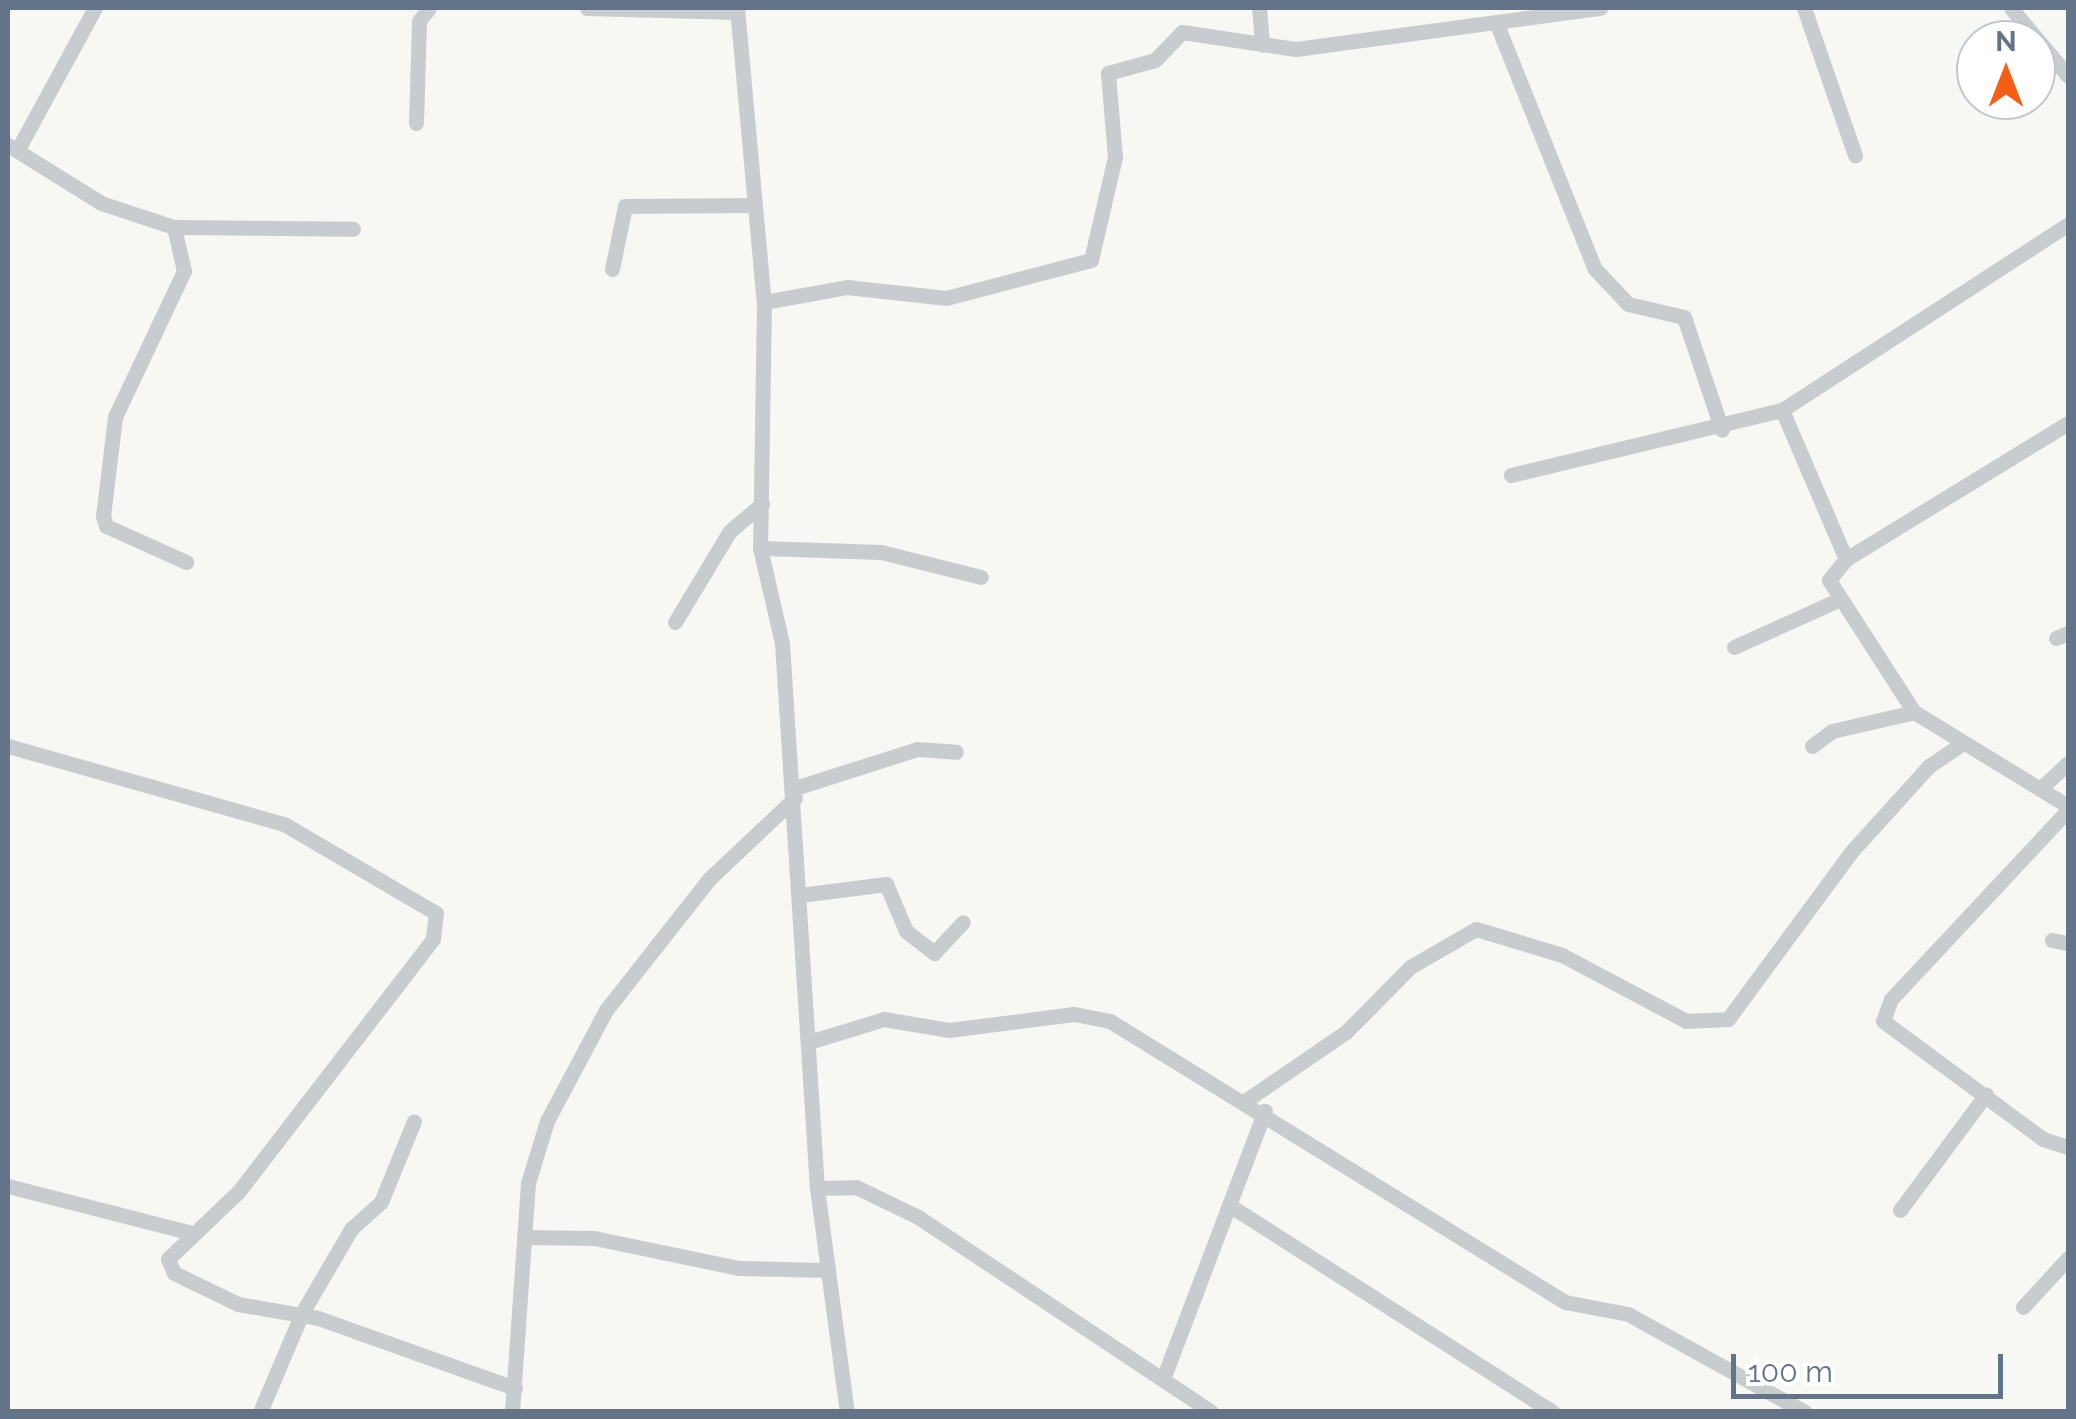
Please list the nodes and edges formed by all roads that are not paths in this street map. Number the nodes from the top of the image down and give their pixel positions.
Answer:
1 (95, 8) edge
2 (429, 8) edge
3 (587, 8) edge
4 (1260, 8) edge
5 (1600, 8) edge
6 (1804, 8) edge
7 (2011, 8) edge
8 (737, 10) edge
9 (1522, 13) edge
10 (1496, 22) junction
11 (1262, 44) junction
12 (2068, 76) edge
13 (416, 123) dead end
14 (13, 147) edge
15 (1854, 155) dead end
16 (751, 205) junction
17 (2068, 224) edge
18 (174, 227) junction
19 (353, 229) dead end
20 (612, 269) dead end
21 (764, 302) junction
22 (1782, 410) junction
23 (2068, 424) edge
24 (1722, 430) junction
25 (1511, 476) dead end
26 (762, 504) junction
27 (760, 548) junction
28 (1846, 558) junction
29 (186, 562) dead end
30 (981, 577) dead end
31 (1836, 601) junction
32 (675, 622) dead end
33 (1734, 647) dead end
34 (1914, 712) junction
35 (1960, 745) junction
36 (8, 746) edge
37 (1812, 746) dead end
38 (956, 752) dead end
39 (2068, 764) edge
40 (2040, 789) junction
41 (795, 793) junction
42 (2068, 808) edge
43 (800, 894) junction
44 (963, 922) dead end
45 (808, 1042) junction
46 (1986, 1094) junction
47 (1248, 1099) junction
48 (1266, 1111) junction
49 (414, 1121) dead end
50 (2068, 1147) edge
51 (8, 1186) edge
52 (818, 1188) junction
53 (1230, 1205) junction
54 (1900, 1210) dead end
55 (189, 1232) junction
56 (524, 1237) junction
57 (2068, 1258) edge
58 (828, 1270) junction
59 (2023, 1307) dead end
60 (302, 1313) junction
61 (1163, 1379) junction
62 (515, 1388) junction
63 (1184, 1393) junction
64 (260, 1412) edge
65 (512, 1412) edge
66 (846, 1412) edge
67 (1177, 1412) edge
68 (1211, 1412) edge
69 (1553, 1412) edge
70 (1806, 1412) edge

1 - 14 street
2 - 13 street
3 - 8 street
4 - 11 street
5 - 9 street
6 - 15 street
7 - 12 street
8 - 16 street
9 - 10 street
10 - 11 street
10 - 24 street
11 - 21 street
14 - 18 street
16 - 20 street
16 - 21 street
17 - 22 street
18 - 19 street
18 - 29 street
21 - 26 street
22 - 24 street
22 - 28 street
23 - 28 street
24 - 25 street
26 - 27 street
26 - 32 street
27 - 30 street
27 - 41 street
28 - 31 street
31 - 33 street
31 - 34 street
34 - 35 street
34 - 37 street
35 - 40 street
35 - 47 street
36 - 55 street
38 - 41 street
39 - 40 street
40 - 42 street
41 - 43 street
41 - 56 street
42 - 46 street
43 - 44 street
43 - 45 street
45 - 47 street
45 - 52 street
46 - 50 street
46 - 54 street
47 - 48 street
48 - 53 street
48 - 70 street
49 - 60 street
51 - 55 street
52 - 58 street
52 - 61 street
53 - 61 street
53 - 69 street
55 - 60 street
56 - 58 street
56 - 62 street
57 - 59 street
58 - 66 street
60 - 62 street
60 - 64 street
61 - 63 street
62 - 65 street
63 - 67 street
63 - 68 street

